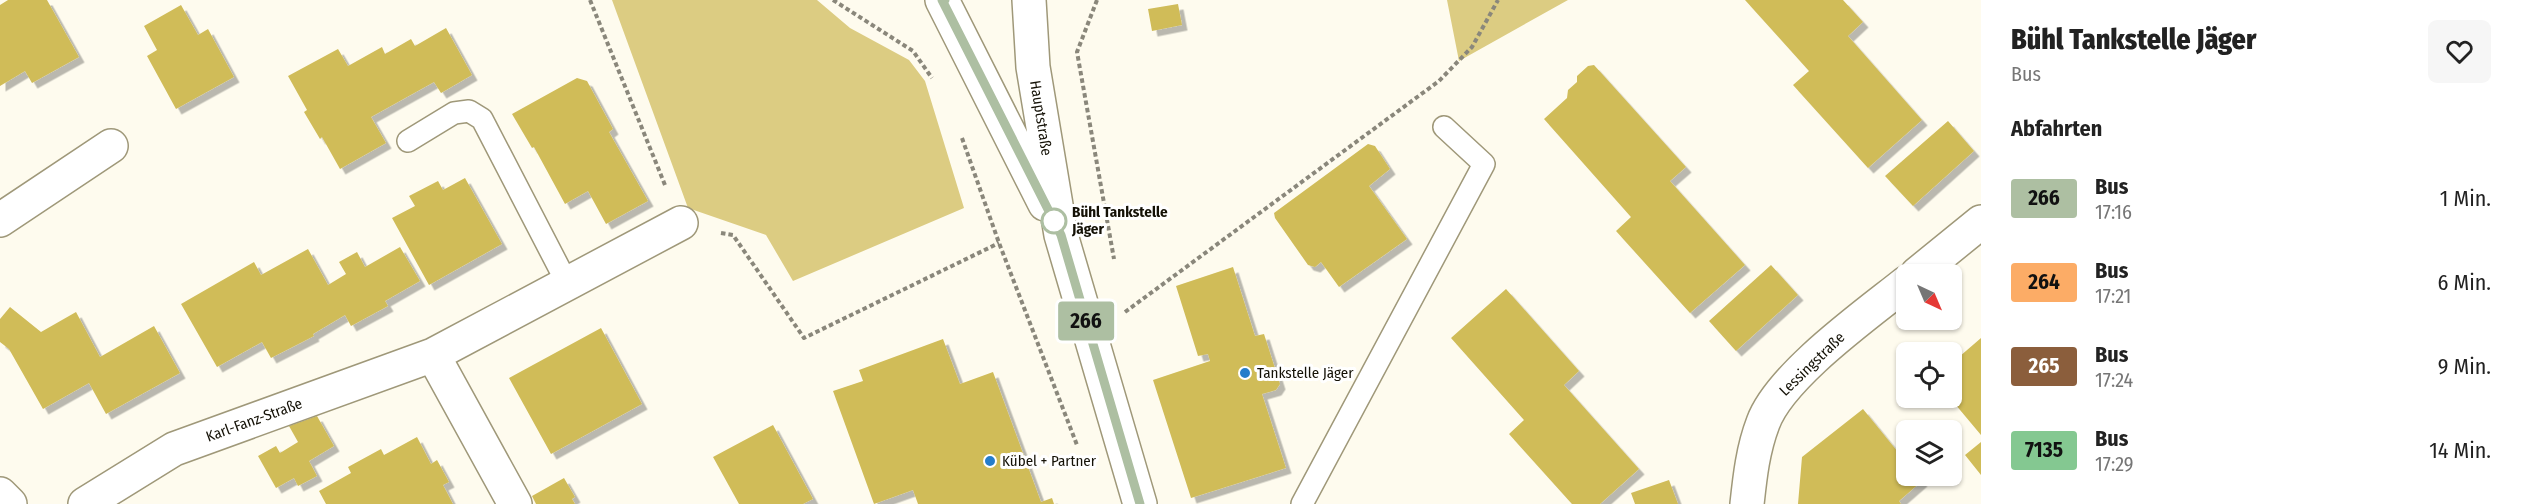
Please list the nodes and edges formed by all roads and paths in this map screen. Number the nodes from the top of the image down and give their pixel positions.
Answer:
1 (590, 0) edge
2 (833, 0) edge
3 (942, 0) edge
4 (1029, 0) edge
5 (1097, 0) edge
6 (1498, 0) edge
7 (939, 87) dead end
8 (1444, 127) dead end
9 (961, 135) dead end
10 (408, 141) dead end
11 (111, 146) dead end
12 (0, 220) edge
13 (1981, 222) edge
14 (681, 223) junction
15 (1061, 235) junction
16 (999, 243) junction
17 (1929, 264) edge
18 (1115, 266) dead end
19 (567, 283) junction
20 (1896, 291) edge
21 (1123, 303) dead end
22 (433, 355) junction
23 (1078, 450) dead end
24 (0, 494) edge
25 (10, 504) edge
26 (85, 504) edge
27 (515, 504) edge
28 (1140, 504) edge
29 (1302, 504) edge
30 (1747, 504) edge

1 - 14 path
2 - 7 path
3 - 15 street, Hauptstraße
4 - 15 street, Hauptstraße
5 - 18 path
6 - 21 path
8 - 29 lane
9 - 16 path
10 - 19 lane
11 - 12 street
13 - 17 street
14 - 16 path
14 - 19 street, Karl-Fanz-Straße
15 - 28 street, Hauptstraße
16 - 23 path
19 - 22 street, Karl-Fanz-Straße
20 - 30 street, Lessingstraße
22 - 26 street, Karl-Fanz-Straße
22 - 27 street
24 - 25 street

